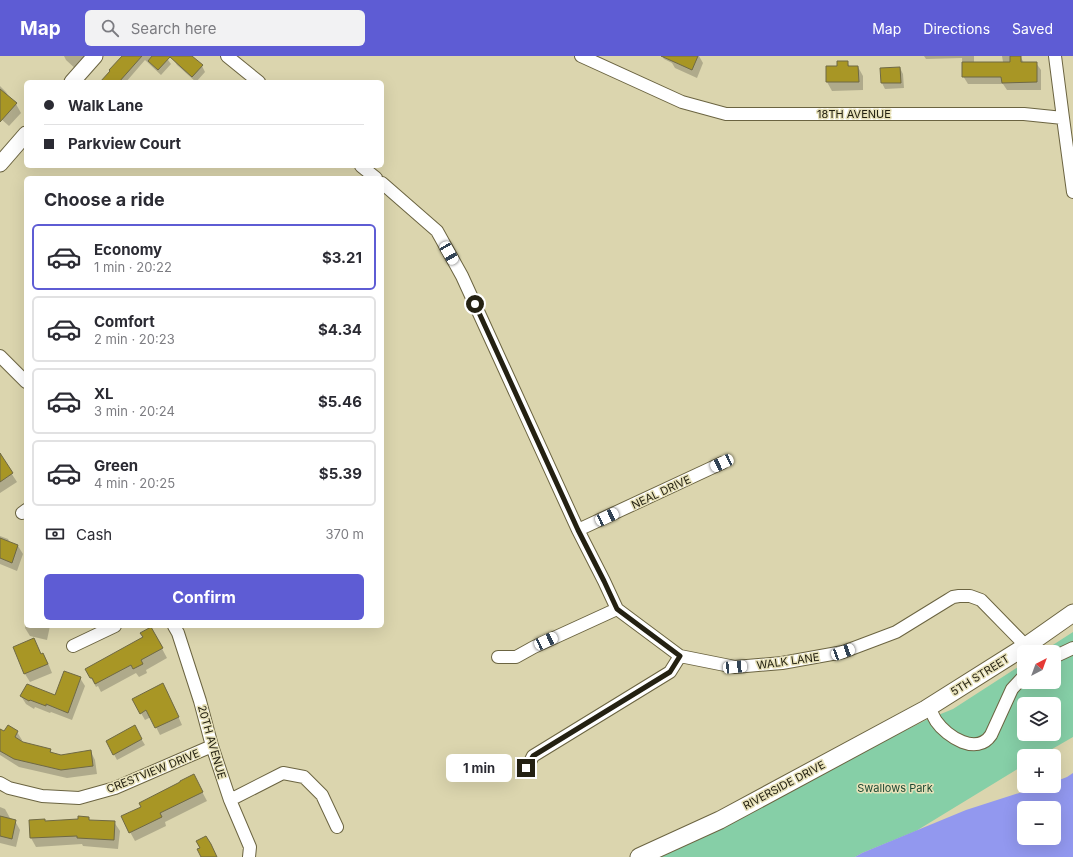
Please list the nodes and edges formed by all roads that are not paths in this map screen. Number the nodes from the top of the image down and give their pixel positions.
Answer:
1 (95, 56) edge
2 (227, 56) edge
3 (581, 56) edge
4 (1055, 56) edge
5 (74, 80) edge
6 (257, 80) edge
7 (1063, 118) junction
8 (24, 136) edge
9 (0, 163) edge
10 (364, 168) edge
11 (374, 176) edge
12 (384, 185) edge
13 (1073, 192) edge
14 (0, 356) edge
15 (24, 380) edge
16 (722, 463) dead end
17 (578, 530) junction
18 (617, 609) junction
19 (1073, 612) edge
20 (111, 628) edge
21 (175, 628) edge
22 (1025, 645) edge
23 (1027, 645) edge
24 (73, 646) dead end
25 (1073, 648) edge
26 (1017, 652) edge
27 (1061, 654) edge
28 (680, 656) junction
29 (498, 657) dead end
30 (1017, 684) edge
31 (928, 708) junction
32 (212, 746) junction
33 (526, 768) dead end
34 (0, 783) edge
35 (230, 800) junction
36 (337, 827) dead end
37 (249, 857) edge
38 (639, 857) edge

1 - 5 street
2 - 6 street
3 - 7 street, 18TH AVENUE
4 - 7 street
7 - 13 street
8 - 9 street
10 - 11 street
12 - 17 street, WALK LANE
14 - 15 street
16 - 17 street, NEAL DRIVE
17 - 18 street, WALK LANE
18 - 28 street, WALK LANE
18 - 29 street
19 - 23 main road, 5TH STREET
20 - 24 street
21 - 32 street, 20TH AVENUE
22 - 28 street, WALK LANE
25 - 27 street
26 - 31 main road, 5TH STREET
28 - 33 street
30 - 31 street
31 - 38 main road, RIVERSIDE DRIVE
32 - 34 street, CRESTVIEW DRIVE
32 - 35 street, 20TH AVENUE
35 - 36 street
35 - 37 street, 20TH AVENUE

